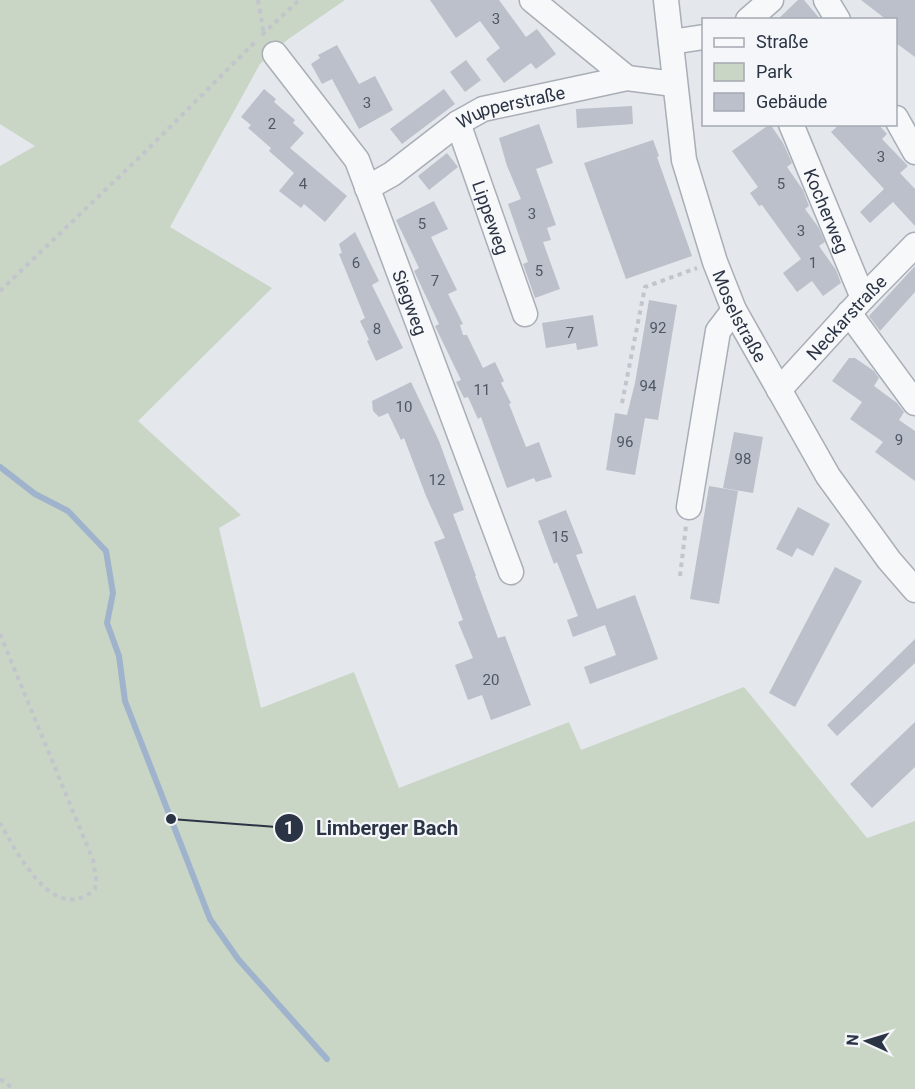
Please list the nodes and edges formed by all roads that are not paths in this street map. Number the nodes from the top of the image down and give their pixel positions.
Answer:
1 (532, 0) edge
2 (666, 0) edge
3 (771, 0) edge
4 (826, 0) edge
5 (750, 18) edge
6 (837, 18) edge
7 (702, 37) edge
8 (671, 42) junction
9 (269, 44) road end
10 (627, 78) junction
11 (674, 84) junction
12 (897, 120) edge
13 (458, 123) junction
14 (792, 126) edge
15 (915, 152) edge
16 (367, 188) junction
17 (915, 245) edge
18 (856, 305) junction
19 (734, 310) junction
20 (525, 314) dead end
21 (779, 390) junction
22 (915, 403) edge
23 (689, 507) road end
24 (512, 572) dead end
25 (915, 590) edge

1 - 10 street
2 - 8 street, Moselstraße
3 - 5 street
4 - 6 street
7 - 8 street
8 - 11 street, Moselstraße
9 - 16 street, Siegweg
10 - 11 street, Wupperstraße
10 - 13 street, Wupperstraße
11 - 19 street, Moselstraße
12 - 15 street
13 - 16 street, Wupperstraße
13 - 20 street, Lippeweg
14 - 18 street, Kocherweg
16 - 24 street, Siegweg
17 - 18 street, Neckarstraße
18 - 21 street, Neckarstraße
18 - 22 street, Kocherweg
19 - 21 street, Moselstraße
19 - 23 street
21 - 25 street, Moselstraße

